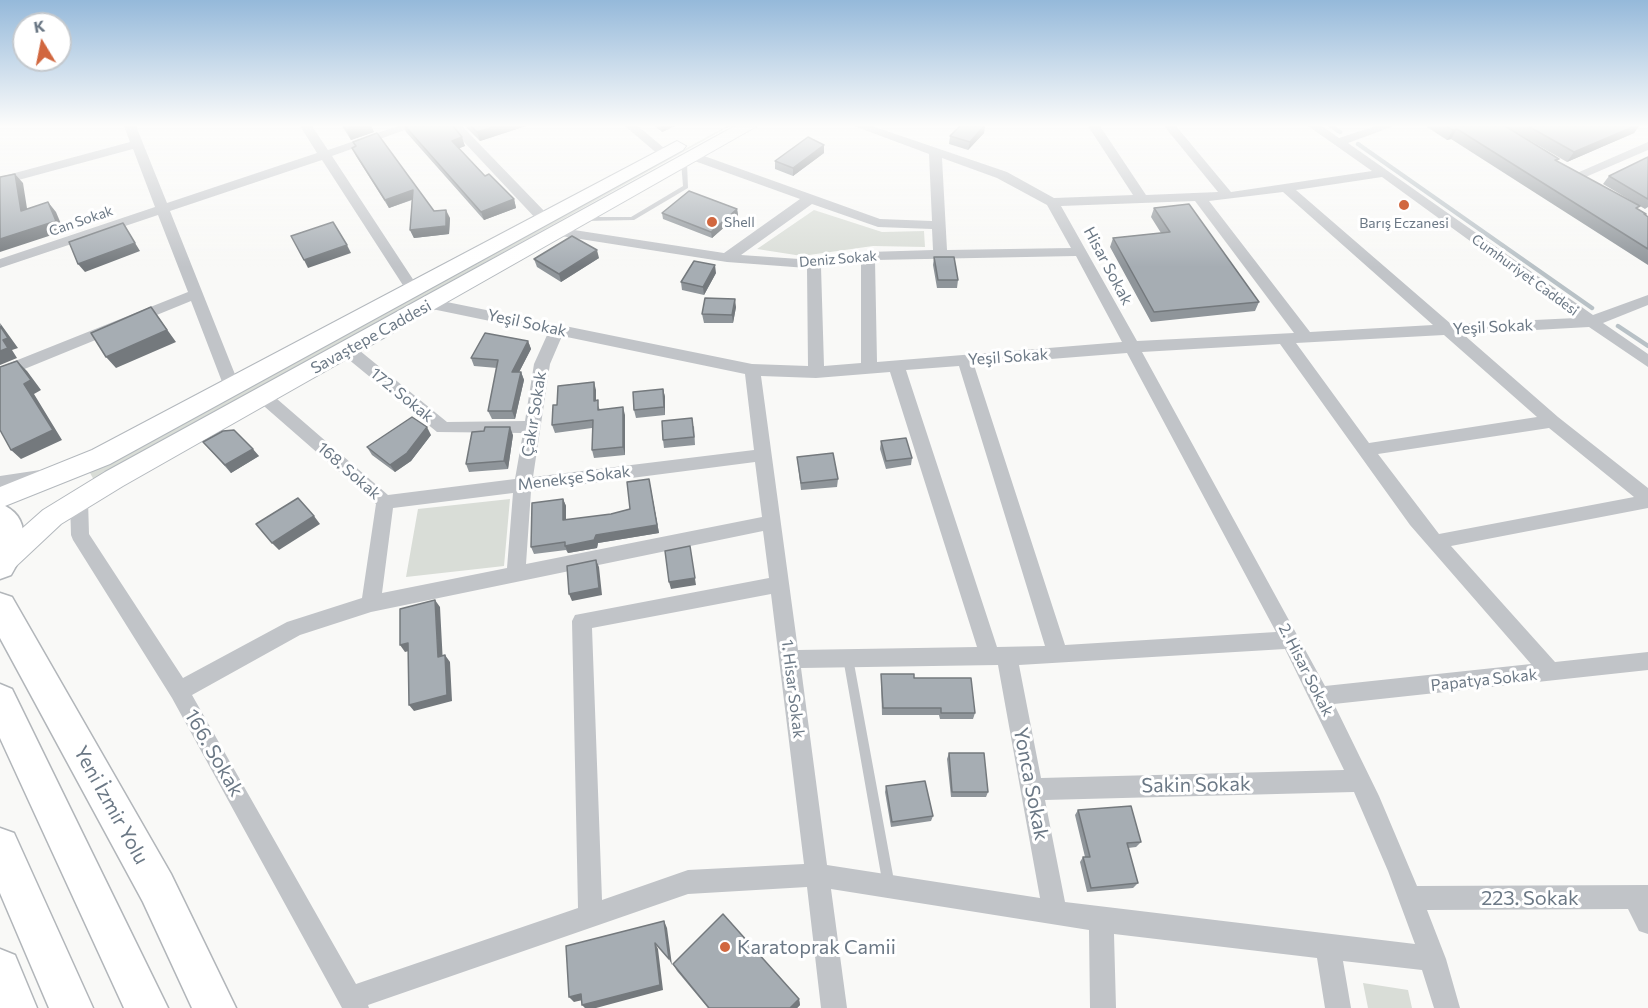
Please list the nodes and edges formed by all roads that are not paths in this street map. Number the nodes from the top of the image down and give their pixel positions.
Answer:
1 (29, 173) edge
2 (148, 173) edge
3 (267, 173) edge
4 (336, 173) edge
5 (500, 173) edge
6 (645, 173) edge
7 (655, 173) edge
8 (728, 173) edge
9 (936, 173) edge
10 (997, 173) edge
11 (1125, 173) edge
12 (1209, 173) edge
13 (1384, 173) joint
14 (1584, 173) edge
15 (1577, 176) edge
16 (0, 181) edge
17 (1285, 187) junction
18 (1228, 196) junction
19 (1199, 197) junction
20 (1142, 199) junction
21 (808, 200) junction
22 (1052, 202) junction
23 (162, 209) junction
24 (543, 219) junction
25 (939, 225) junction
26 (561, 232) junction
27 (1082, 252) junction
28 (940, 253) junction
29 (868, 256) junction
30 (727, 258) junction
31 (0, 264) edge
32 (814, 264) junction
33 (413, 290) junction
34 (196, 294) junction
35 (1648, 300) edge
36 (432, 304) junction
37 (1590, 322) junction
38 (1446, 329) junction
39 (558, 330) junction
40 (1305, 336) junction
41 (1284, 338) junction
42 (1130, 347) junction
43 (348, 350) junction
44 (964, 360) junction
45 (1648, 362) edge
46 (896, 365) junction
47 (869, 368) junction
48 (752, 370) junction
49 (816, 372) junction
50 (0, 373) edge
51 (232, 387) junction
52 (264, 396) junction
53 (1552, 422) junction
54 (532, 427) junction
55 (1364, 450) junction
56 (763, 455) junction
57 (69, 472) junction
58 (0, 483) edge
59 (524, 485) junction
60 (0, 498) edge
61 (1648, 499) edge
62 (79, 500) junction
63 (385, 502) junction
64 (0, 516) edge
65 (771, 522) junction
66 (1435, 542) junction
67 (2, 564) edge
68 (516, 574) junction
69 (779, 584) junction
70 (371, 604) junction
71 (0, 607) edge
72 (1291, 640) junction
73 (1058, 655) junction
74 (999, 656) junction
75 (848, 658) junction
76 (789, 659) junction
77 (1648, 661) edge
78 (1552, 673) junction
79 (179, 691) junction
80 (1320, 696) junction
81 (0, 700) edge
82 (1360, 781) junction
83 (1032, 789) junction
84 (0, 847) edge
85 (817, 875) junction
86 (889, 886) junction
87 (1642, 897) edge
88 (1411, 898) junction
89 (1055, 913) junction
90 (590, 916) junction
91 (1101, 920) junction
92 (1648, 922) edge
93 (1328, 948) junction
94 (1433, 959) junction
95 (0, 970) edge
96 (354, 1003) edge
97 (15, 1008) edge
98 (71, 1008) edge
99 (146, 1008) edge
100 (214, 1008) edge
101 (834, 1008) edge
102 (1103, 1008) edge
103 (1338, 1008) edge
104 (1447, 1008) edge

1 - 16 street
2 - 23 street
3 - 23 street, Can Sokak
4 - 33 street
5 - 24 street
6 - 24 main road, Savaştepe Caddesi
7 - 26 main road, Savaştepe Caddesi
8 - 21 street
9 - 25 street
10 - 22 street
11 - 20 street
12 - 18 street
13 - 17 street
13 - 37 street, Cumhuriyet Caddesi
14 - 15 street
17 - 18 street
17 - 38 street
18 - 19 street
19 - 20 street
19 - 40 street
20 - 22 street
21 - 25 street
21 - 30 street
22 - 27 street, Hisar Sokak
23 - 31 street, Can Sokak
23 - 34 street
24 - 33 main road, Savaştepe Caddesi
25 - 28 street
26 - 30 street, Deniz Sokak
26 - 36 main road, Savaştepe Caddesi
27 - 28 street, Deniz Sokak
27 - 42 street, Hisar Sokak
28 - 29 street, Deniz Sokak
29 - 32 street, Deniz Sokak
29 - 47 street
30 - 32 street, Deniz Sokak
32 - 49 street
33 - 51 main road, Savaştepe Caddesi
34 - 50 street
34 - 51 street
35 - 37 street, Yeşil Sokak
36 - 39 street, Yeşil Sokak
36 - 43 main road, Savaştepe Caddesi
37 - 38 street, Yeşil Sokak
37 - 45 street, Cumhuriyet Caddesi
38 - 40 street, Yeşil Sokak
38 - 53 street
39 - 48 street, Yeşil Sokak
39 - 54 street, Çakır Sokak
40 - 41 street, Yeşil Sokak
41 - 42 street, Yeşil Sokak
41 - 55 street
42 - 44 street, Yeşil Sokak
42 - 72 street, 2. Hisar Sokak
43 - 52 main road, Savaştepe Caddesi
43 - 54 street, 172. Sokak
44 - 46 street, Yeşil Sokak
44 - 73 street
46 - 47 street, Yeşil Sokak
46 - 74 street, Yonca Sokak
47 - 49 street, Yeşil Sokak
48 - 49 street, Yeşil Sokak
48 - 56 street, 1. Hisar Sokak
51 - 57 main road, Savaştepe Caddesi
52 - 62 main road, Savaştepe Caddesi
52 - 63 street, 168. Sokak
53 - 55 street
53 - 61 street
54 - 59 street, Çakır Sokak
55 - 66 street
56 - 59 street, Menekşe Sokak
56 - 65 street, 1. Hisar Sokak
57 - 58 street
57 - 60 main road, Savaştepe Caddesi
59 - 63 street, Menekşe Sokak
59 - 68 street, Çakır Sokak
61 - 66 street
62 - 67 main road, Savaştepe Caddesi
62 - 79 street, 166. Sokak
63 - 70 street, 168. Sokak
64 - 67 highway
65 - 68 street
65 - 69 street, 1. Hisar Sokak
66 - 78 street
68 - 70 street
69 - 76 street, 1. Hisar Sokak
69 - 90 street
70 - 79 street
71 - 100 highway, Yeni İzmir Yolu
72 - 73 street
72 - 80 street, 2. Hisar Sokak
73 - 74 street
74 - 75 street
74 - 83 street, Yonca Sokak
75 - 76 street
75 - 86 lane
76 - 85 street, 1. Hisar Sokak
77 - 78 street, Papatya Sokak
78 - 80 street, Papatya Sokak
79 - 96 street, 166. Sokak
80 - 82 street, 2. Hisar Sokak
81 - 99 highway
82 - 83 street, Sakin Sokak
82 - 88 street, 2. Hisar Sokak
83 - 89 street, Yonca Sokak
84 - 98 highway
85 - 86 street
85 - 90 street
85 - 101 street, 1. Hisar Sokak
86 - 89 street
87 - 88 street, 223. Sokak
87 - 92 street
88 - 94 street, 2. Hisar Sokak
89 - 91 street
90 - 96 street
91 - 93 street
91 - 102 street
93 - 94 street
93 - 103 street
94 - 104 street, 2. Hisar Sokak
95 - 97 highway

